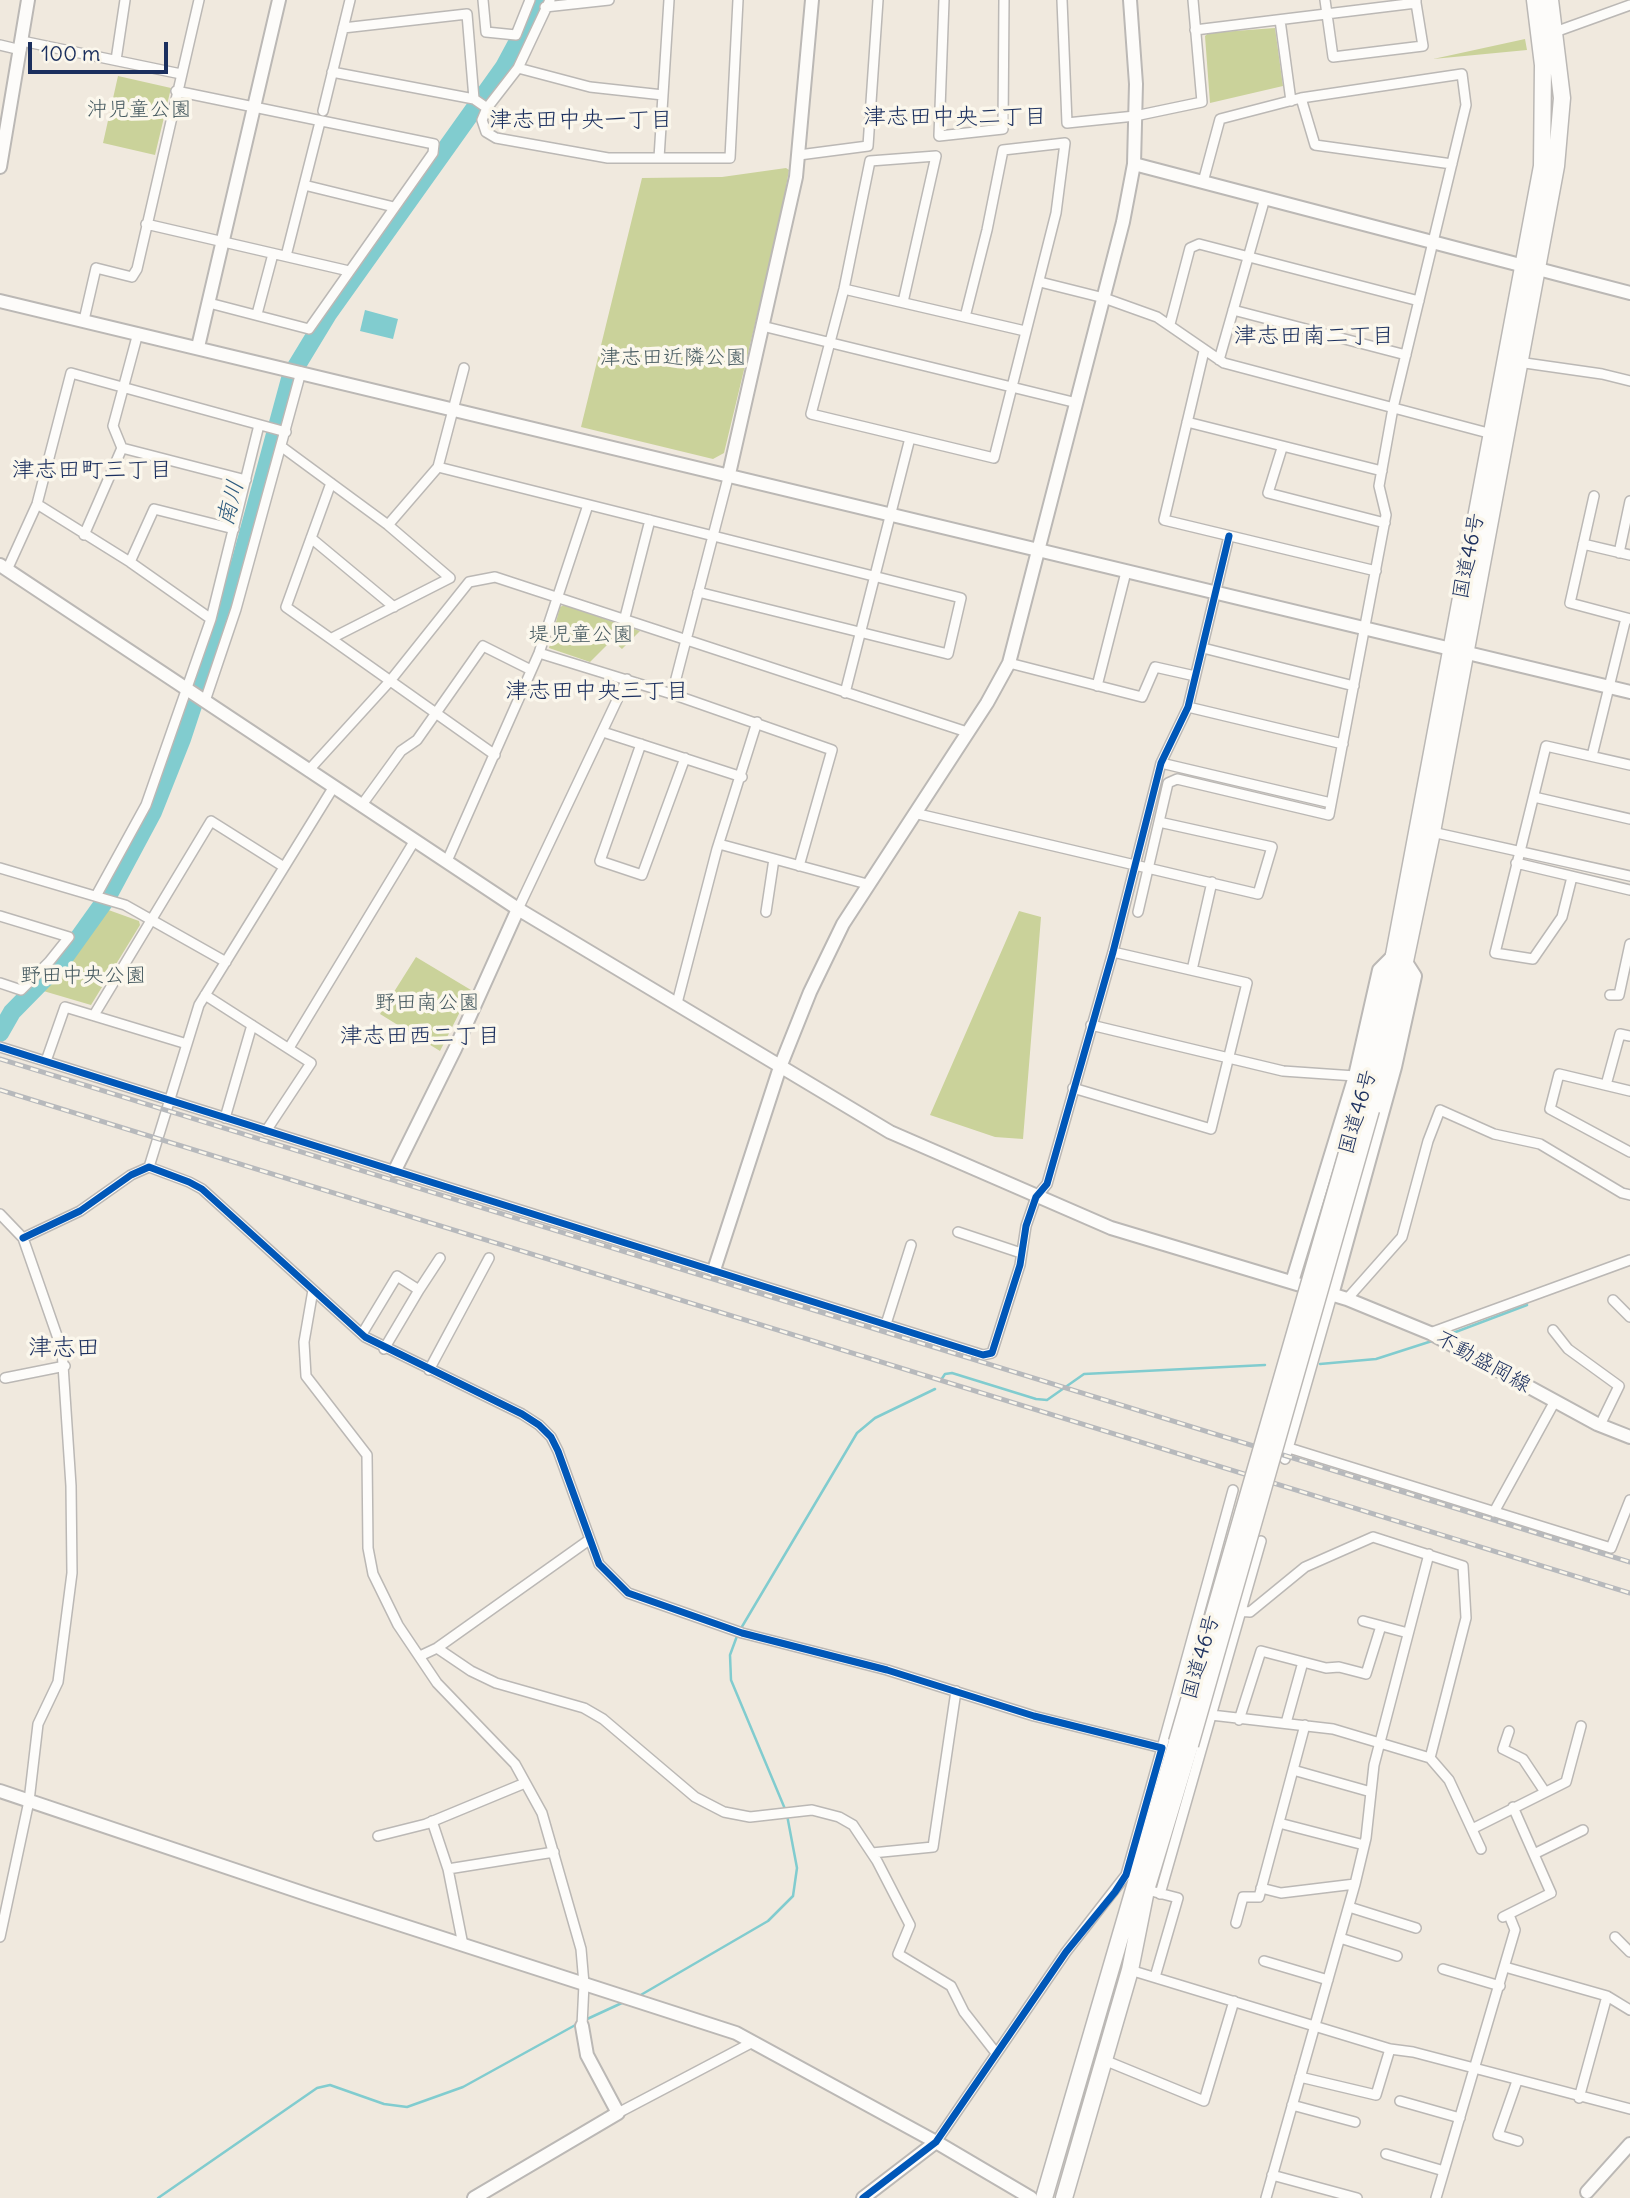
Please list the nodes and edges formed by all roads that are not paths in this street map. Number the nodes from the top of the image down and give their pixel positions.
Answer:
1 (28, 0) edge
2 (125, 0) edge
3 (199, 0) edge
4 (279, 0) edge
5 (350, 0) edge
6 (483, 0) edge
7 (530, 0) edge
8 (609, 0) edge
9 (669, 0) edge
10 (738, 0) edge
11 (812, 0) edge
12 (878, 0) edge
13 (944, 0) edge
14 (1004, 0) edge
15 (1062, 0) edge
16 (1130, 0) edge
17 (1193, 0) edge
18 (1325, 0) edge
19 (1535, 0) edge
20 (1550, 0) edge
21 (1416, 2) edge
22 (548, 4) edge
23 (1630, 5) edge
24 (1326, 14) junction
25 (1280, 20) junction
26 (343, 28) junction
27 (468, 28) junction
28 (1195, 30) junction
29 (486, 32) junction
30 (1555, 32) junction
31 (0, 45) edge
32 (21, 46) junction
33 (116, 60) junction
34 (518, 68) junction
35 (332, 72) junction
36 (181, 74) junction
37 (176, 91) junction
38 (663, 95) junction
39 (1301, 98) junction
40 (475, 99) junction
41 (1290, 101) junction
42 (486, 107) junction
43 (254, 108) junction
44 (323, 111) dead end
45 (1135, 116) junction
46 (320, 122) junction
47 (799, 155) junction
48 (659, 158) junction
49 (1134, 164) junction
50 (1452, 164) junction
51 (0, 167) edge
52 (1203, 182) junction
53 (304, 186) junction
54 (1265, 198) junction
55 (394, 208) junction
56 (146, 224) junction
57 (223, 242) junction
58 (1433, 242) junction
59 (273, 254) junction
60 (286, 256) junction
61 (1248, 257) junction
62 (1531, 268) junction
63 (349, 271) junction
64 (1040, 282) junction
65 (844, 289) junction
66 (1630, 293) edge
67 (1104, 298) junction
68 (0, 301) edge
69 (1419, 301) junction
70 (902, 302) junction
71 (209, 303) junction
72 (1233, 310) junction
73 (257, 314) junction
74 (965, 317) junction
75 (84, 320) junction
76 (1170, 324) junction
77 (762, 327) junction
78 (1025, 331) junction
79 (138, 333) junction
80 (828, 343) junction
81 (198, 347) junction
82 (1204, 351) junction
83 (1406, 355) junction
84 (1219, 360) junction
85 (1513, 361) junction
86 (464, 368) dead end
87 (301, 372) junction
88 (1630, 381) edge
89 (123, 387) junction
90 (1013, 388) junction
91 (1077, 403) junction
92 (453, 408) junction
93 (1393, 408) junction
94 (1187, 422) junction
95 (259, 425) junction
96 (286, 432) junction
97 (1492, 434) junction
98 (910, 438) junction
99 (282, 447) junction
100 (122, 448) junction
101 (1282, 448) junction
102 (438, 467) junction
103 (1382, 471) junction
104 (729, 474) junction
105 (246, 480) junction
106 (331, 483) junction
107 (1594, 496) dead end
108 (1630, 501) edge
109 (37, 504) junction
110 (588, 505) junction
111 (890, 516) junction
112 (650, 520) junction
113 (1385, 523) junction
114 (388, 525) junction
115 (234, 529) junction
116 (84, 535) junction
117 (713, 536) junction
118 (1229, 536) junction
119 (311, 538) junction
120 (1583, 544) junction
121 (1039, 552) junction
122 (1619, 553) junction
123 (1630, 555) edge
124 (130, 562) junction
125 (4, 567) edge
126 (1376, 571) junction
127 (1126, 572) junction
128 (875, 577) junction
129 (698, 592) junction
130 (1216, 592) junction
131 (558, 599) junction
132 (394, 607) junction
133 (211, 619) junction
134 (1628, 619) edge
135 (624, 621) junction
136 (1366, 627) junction
137 (861, 632) junction
138 (332, 638) junction
139 (685, 641) junction
140 (1203, 648) junction
141 (1458, 649) junction
142 (539, 653) junction
143 (1009, 663) junction
144 (531, 670) junction
145 (1195, 676) junction
146 (627, 679) junction
147 (390, 681) junction
148 (1097, 685) junction
149 (1354, 686) junction
150 (1610, 687) junction
151 (187, 688) junction
152 (1630, 692) edge
153 (845, 693) junction
154 (672, 694) junction
155 (205, 701) junction
156 (1188, 707) junction
157 (436, 711) junction
158 (757, 722) junction
159 (603, 732) junction
160 (967, 732) junction
161 (640, 744) junction
162 (1343, 744) junction
163 (495, 755) junction
164 (1592, 756) junction
165 (685, 758) junction
166 (1161, 763) junction
167 (1630, 765) edge
168 (308, 771) junction
169 (741, 777) junction
170 (333, 788) junction
171 (1534, 797) junction
172 (1331, 803) junction
173 (361, 806) junction
174 (914, 813) junction
175 (1630, 819) edge
176 (1159, 822) junction
177 (1432, 832) junction
178 (415, 841) junction
179 (719, 844) junction
180 (1519, 851) junction
181 (774, 859) junction
182 (447, 861) junction
183 (1516, 863) junction
184 (1136, 864) junction
185 (799, 866) junction
186 (0, 867) edge
187 (285, 867) junction
188 (1149, 867) junction
189 (1630, 876) edge
190 (1572, 877) junction
191 (1212, 882) junction
192 (867, 884) junction
193 (1630, 890) edge
194 (96, 896) junction
195 (518, 909) junction
196 (766, 912) dead end
197 (1138, 912) dead end
198 (0, 916) edge
199 (152, 919) junction
200 (1630, 944) edge
201 (1113, 952) junction
202 (1400, 959) junction
203 (226, 962) junction
204 (1192, 970) junction
205 (0, 984) edge
206 (205, 995) junction
207 (1610, 995) dead end
208 (677, 1003) junction
209 (94, 1015) junction
210 (252, 1025) junction
211 (1091, 1026) junction
212 (1630, 1036) edge
213 (187, 1044) junction
214 (0, 1047) edge
215 (289, 1048) junction
216 (1230, 1059) junction
217 (46, 1061) junction
218 (780, 1067) junction
219 (1355, 1076) junction
220 (1606, 1085) junction
221 (1073, 1088) junction
222 (1630, 1091) edge
223 (170, 1099) junction
224 (225, 1118) junction
225 (266, 1130) junction
226 (1630, 1152) edge
227 (149, 1167) junction
228 (395, 1170) junction
229 (1630, 1195) edge
230 (1036, 1197) junction
231 (0, 1215) edge
232 (958, 1233) dead end
233 (23, 1238) junction
234 (911, 1245) dead end
235 (1021, 1253) junction
236 (439, 1258) dead end
237 (489, 1258) dead end
238 (1630, 1260) edge
239 (715, 1270) junction
240 (1292, 1282) junction
241 (313, 1290) junction
242 (419, 1290) junction
243 (1332, 1294) junction
244 (1347, 1299) junction
245 (1613, 1300) dead end
246 (1630, 1317) edge
247 (886, 1324) junction
248 (1553, 1330) dead end
249 (362, 1334) junction
250 (1431, 1334) junction
251 (384, 1349) junction
252 (65, 1366) junction
253 (429, 1370) junction
254 (5, 1378) dead end
255 (1555, 1401) junction
256 (1600, 1425) junction
257 (1630, 1437) edge
258 (1289, 1448) junction
259 (1285, 1460) dead end
260 (1233, 1490) dead end
261 (1630, 1500) edge
262 (1494, 1512) junction
263 (589, 1540) junction
264 (1261, 1541) dead end
265 (1429, 1554) junction
266 (1239, 1611) junction
267 (1363, 1621) dead end
268 (1381, 1626) junction
269 (1408, 1633) junction
270 (437, 1648) junction
271 (420, 1656) junction
272 (1303, 1662) junction
273 (956, 1691) junction
274 (1211, 1715) junction
275 (1239, 1720) junction
276 (1286, 1723) junction
277 (1305, 1725) junction
278 (1581, 1726) dead end
279 (1509, 1731) dead end
280 (1380, 1742) junction
281 (1176, 1745) junction
282 (1430, 1758) junction
283 (1293, 1770) junction
284 (525, 1783) junction
285 (0, 1791) edge
286 (1371, 1792) junction
287 (1545, 1792) junction
288 (29, 1801) junction
289 (1513, 1807) junction
290 (432, 1821) junction
291 (1279, 1823) junction
292 (1472, 1829) junction
293 (1583, 1830) dead end
294 (378, 1836) dead end
295 (1364, 1845) junction
296 (1481, 1849) dead end
297 (554, 1852) junction
298 (872, 1853) junction
299 (1534, 1854) junction
300 (448, 1869) junction
301 (1355, 1884) junction
302 (1261, 1888) junction
303 (1148, 1889) junction
304 (1115, 1892) junction
305 (1349, 1907) junction
306 (1236, 1923) dead end
307 (1416, 1928) dead end
308 (0, 1937) edge
309 (1615, 1937) dead end
310 (1340, 1938) junction
311 (463, 1945) junction
312 (1630, 1952) edge
313 (1397, 1956) dead end
314 (1264, 1961) dead end
315 (1505, 1968) junction
316 (1130, 1969) junction
317 (1443, 1969) dead end
318 (1155, 1977) junction
319 (1328, 1980) junction
320 (584, 1984) junction
321 (1500, 1986) junction
322 (1607, 1996) junction
323 (1234, 2001) junction
324 (1629, 2008) edge
325 (582, 2023) joint
326 (1315, 2026) junction
327 (753, 2042) junction
328 (1390, 2049) junction
329 (996, 2053) junction
330 (1104, 2060) junction
331 (1476, 2069) junction
332 (1300, 2077) junction
333 (1517, 2081) junction
334 (1579, 2098) junction
335 (1400, 2101) dead end
336 (1292, 2105) junction
337 (1630, 2108) edge
338 (618, 2113) junction
339 (1460, 2118) junction
340 (1355, 2122) dead end
341 (1518, 2141) dead end
342 (936, 2142) junction
343 (1630, 2144) edge
344 (1386, 2154) dead end
345 (1444, 2171) junction
346 (1272, 2175) junction
347 (1584, 2195) edge
348 (474, 2198) edge
349 (863, 2198) edge
350 (1031, 2198) edge
351 (1044, 2198) edge
352 (1064, 2198) edge
353 (1266, 2198) edge
354 (1357, 2198) edge
355 (1436, 2198) edge

1 - 32 street
2 - 33 street
3 - 36 street
4 - 43 street
5 - 26 street
6 - 29 street
7 - 29 street
8 - 22 street
9 - 38 street
10 - 48 street
11 - 47 street
12 - 47 street
13 - 14 street
15 - 45 street
16 - 45 street
17 - 28 street
18 - 24 street
19 - 62 highway, 国道46号
20 - 30 highway, 国道46号
21 - 24 street
21 - 24 street
22 - 34 street
23 - 30 street
24 - 25 street
25 - 28 street
25 - 41 street
26 - 27 street
26 - 35 street
27 - 29 street
27 - 40 street
28 - 45 street
30 - 62 highway, 国道46号
31 - 32 street
32 - 33 street
32 - 51 street
33 - 36 street
34 - 38 street
34 - 42 street
35 - 40 street
35 - 44 street
36 - 37 street
37 - 43 street
37 - 56 street
38 - 48 street
39 - 41 street
39 - 50 street
39 - 50 street
40 - 42 street
41 - 52 street
42 - 48 street
43 - 46 street
43 - 57 street
45 - 49 street
46 - 53 street
46 - 55 street
47 - 77 street
49 - 52 street
49 - 67 street
50 - 58 street
52 - 54 street
53 - 55 street
53 - 60 street
54 - 58 street
54 - 61 street
55 - 63 street
56 - 57 street
56 - 75 street
57 - 59 street
57 - 71 street
58 - 62 street
58 - 69 street
59 - 60 street
59 - 73 street
60 - 63 street
61 - 69 street
61 - 72 street
61 - 76 street
62 - 66 street
62 - 85 highway, 国道46号
63 - 73 street
64 - 67 street
64 - 74 street
64 - 78 street
65 - 70 street
65 - 70 street
65 - 80 street
67 - 76 street
67 - 91 street
68 - 75 street
69 - 83 street
70 - 74 street
71 - 73 street
71 - 81 street
72 - 83 street
72 - 84 street
74 - 78 street
75 - 79 street
76 - 82 street
77 - 80 street
77 - 104 street
78 - 90 street
79 - 81 street
79 - 89 street
80 - 90 street
80 - 98 street
81 - 87 street
82 - 84 street
82 - 94 street
83 - 93 street
84 - 93 street
85 - 88 street
85 - 97 highway, 国道46号
85 - 141 highway, 国道46号
86 - 92 street
87 - 92 street
87 - 96 street
89 - 95 street
89 - 100 street
89 - 109 street
90 - 91 street
90 - 98 street
91 - 121 street
92 - 102 street
92 - 104 street
93 - 97 street
93 - 103 street
94 - 101 street
94 - 118 street
95 - 96 street
95 - 105 street
96 - 99 street
97 - 141 highway, 国道46号
98 - 111 street
99 - 106 street
99 - 155 street
100 - 105 street
100 - 116 street
101 - 103 street
101 - 113 street
102 - 110 street
102 - 114 street
103 - 113 street
104 - 111 street
104 - 117 street
105 - 115 street
106 - 114 street
106 - 119 street
107 - 120 street
108 - 122 street
109 - 116 street
109 - 125 street
110 - 112 street
110 - 131 street
111 - 121 street
111 - 128 street
112 - 117 street
112 - 135 street
113 - 126 street
114 - 132 street
115 - 124 street
115 - 133 street
116 - 124 street
117 - 128 street
117 - 129 street
118 - 126 street
118 - 130 street
119 - 132 street
119 - 138 street
120 - 122 street
120 - 134 street
121 - 127 street
121 - 143 street
122 - 123 street
124 - 133 street
125 - 151 street, 不動盛岡線
126 - 136 street
127 - 130 street
127 - 148 street
128 - 137 street
128 - 137 street
129 - 137 street
129 - 139 street
130 - 136 street
130 - 140 street
131 - 135 street
131 - 142 street
131 - 147 street
132 - 138 street
133 - 151 street
134 - 150 street
135 - 139 street
136 - 141 street
136 - 149 street
137 - 153 street
138 - 147 street
139 - 153 street
139 - 154 street
140 - 145 street
140 - 149 street
141 - 150 street
141 - 177 highway, 国道46号
141 - 202 highway, 国道46号
142 - 144 street
142 - 146 street
143 - 148 street
143 - 160 street
144 - 157 street
144 - 163 street
145 - 148 street
145 - 156 street
146 - 154 street
146 - 159 street
147 - 157 street
147 - 168 street
149 - 162 street
150 - 152 street
150 - 164 street
151 - 155 street, 不動盛岡線
151 - 194 street
153 - 160 street
154 - 158 street
155 - 168 street, 不動盛岡線
156 - 162 street
156 - 166 street
157 - 163 street
157 - 173 street
158 - 169 street
158 - 185 street
159 - 161 street
159 - 195 street
160 - 174 street
161 - 165 street
161 - 165 street
162 - 172 street
163 - 182 street
164 - 167 street
164 - 171 street
165 - 169 street
166 - 172 street
166 - 184 street
168 - 170 street, 不動盛岡線
169 - 179 street
170 - 173 street, 不動盛岡線
170 - 187 street
171 - 175 street
171 - 180 street
172 - 176 street
173 - 178 street, 不動盛岡線
174 - 184 street
174 - 192 street
176 - 188 street
176 - 191 street
177 - 180 street
177 - 202 highway, 国道46号
178 - 182 street, 不動盛岡線
178 - 215 street
179 - 181 street
179 - 208 street
180 - 183 street
180 - 189 street
181 - 185 street
181 - 196 street
182 - 195 street, 不動盛岡線
183 - 190 street
183 - 190 street
184 - 188 street
184 - 201 street
185 - 192 street
186 - 194 street
187 - 199 street
187 - 203 street
188 - 191 street
188 - 197 street
190 - 193 street
191 - 204 street
192 - 218 street
194 - 199 street
195 - 208 street, 不動盛岡線
195 - 228 street
198 - 205 street
199 - 203 street
199 - 209 street
200 - 207 street
201 - 204 street
201 - 211 street
202 - 219 street
202 - 243 street
202 - 281 highway, 国道46号, bridge
203 - 206 street
204 - 216 street
206 - 210 street
206 - 213 street
208 - 218 street, 不動盛岡線
209 - 213 street
209 - 217 street
210 - 215 street
210 - 224 street
211 - 216 street
211 - 221 street
212 - 220 street
213 - 223 street
214 - 217 street
215 - 225 street
216 - 219 street
216 - 221 street
217 - 223 street
218 - 230 street, 不動盛岡線
218 - 239 street
219 - 240 street
220 - 222 street
220 - 226 street
221 - 230 street
223 - 224 street
223 - 227 street
224 - 225 street
225 - 228 street
227 - 233 street
227 - 241 street
228 - 239 street
229 - 244 street
230 - 235 street
230 - 240 street, 不動盛岡線
231 - 233 street
232 - 235 street
233 - 252 street
234 - 247 street
235 - 247 street
236 - 242 street
237 - 253 street
238 - 250 street
239 - 247 street
240 - 243 street, 不動盛岡線
241 - 249 street
241 - 271 street
242 - 249 street
242 - 251 street
243 - 244 street, 不動盛岡線
243 - 258 street
244 - 250 street, 不動盛岡線
245 - 246 street
248 - 256 street
249 - 251 street
250 - 255 street, 不動盛岡線
251 - 253 street
252 - 254 street
252 - 288 street
253 - 263 street
255 - 256 street, 不動盛岡線
255 - 262 street
256 - 257 street, 不動盛岡線
258 - 259 street
258 - 262 street
260 - 281 street
261 - 262 street
263 - 270 street
263 - 273 street
264 - 266 street
265 - 266 street
265 - 269 street
265 - 282 street
266 - 274 street
267 - 268 street
268 - 269 street
268 - 272 street
269 - 280 street
270 - 271 street
270 - 298 street
271 - 284 street
272 - 275 street
272 - 276 street
273 - 281 street
273 - 298 street
274 - 275 street
274 - 303 street
275 - 276 street
276 - 277 street
277 - 280 street
277 - 283 street
278 - 287 street
279 - 287 street
280 - 282 street
280 - 286 street
281 - 303 highway, 国道46号
281 - 304 street
282 - 292 street
283 - 286 street
283 - 291 street
284 - 290 street
284 - 297 street
285 - 288 street
286 - 295 street
287 - 289 street
288 - 308 street
288 - 311 street
289 - 292 street
289 - 299 street
290 - 294 street
290 - 300 street
291 - 295 street
291 - 302 street
292 - 296 street
293 - 299 street
295 - 301 street
297 - 300 street
297 - 320 street
298 - 329 street
299 - 315 street
300 - 311 street
301 - 302 street
301 - 305 street
302 - 306 street
303 - 304 street
303 - 316 highway, 国道46号
303 - 318 street
303 - 351 highway, 国道46号
304 - 329 street
305 - 307 street
305 - 310 street
309 - 312 street
310 - 313 street
310 - 319 street
311 - 320 street
314 - 319 street
315 - 321 street
315 - 322 street
316 - 318 street
316 - 330 highway, 国道46号
317 - 321 street
318 - 323 street
319 - 326 street
320 - 325 street
320 - 327 street
321 - 331 street
322 - 324 street
322 - 334 street
323 - 326 street
323 - 330 street
325 - 338 street
326 - 328 street
326 - 332 street
327 - 338 street
327 - 342 street
328 - 331 street
328 - 332 street
329 - 342 street
330 - 352 highway, 国道46号
331 - 333 street
331 - 339 street
332 - 336 street
333 - 334 street
333 - 341 street
334 - 337 street
335 - 339 street
336 - 340 street
336 - 346 street
338 - 348 street
339 - 345 street
342 - 349 street
342 - 350 street
343 - 347 street
344 - 345 street
345 - 355 street
346 - 353 street
346 - 354 street

